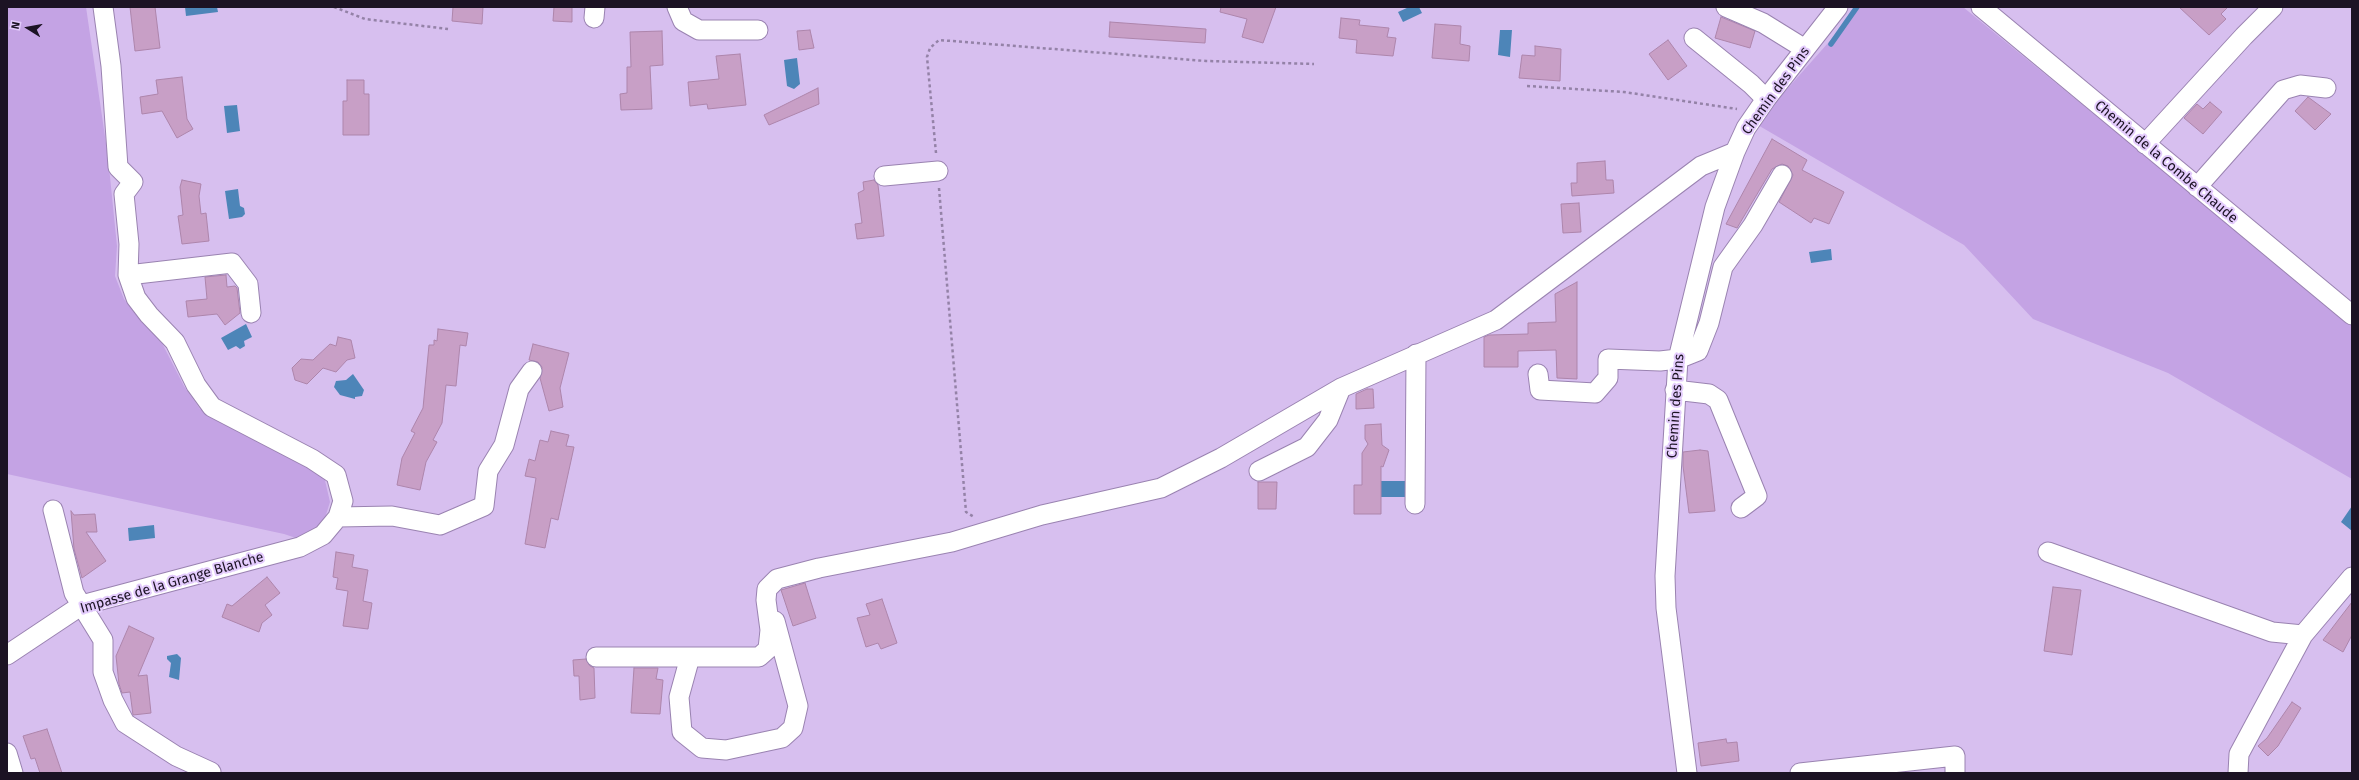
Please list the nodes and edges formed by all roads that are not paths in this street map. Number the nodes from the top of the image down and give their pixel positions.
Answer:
1 (103, 7) edge
2 (677, 7) edge
3 (1726, 7) edge
4 (1838, 7) edge
5 (1981, 7) edge
6 (2273, 7) edge
7 (758, 30) dead end
8 (1694, 38) dead end
9 (1805, 49) junction
10 (2326, 88) dead end
11 (1761, 106) junction
12 (2145, 144) junction
13 (1734, 152) junction
14 (938, 171) road end
15 (1782, 175) dead end
16 (884, 176) dead end
17 (2197, 188) junction
18 (128, 275) junction
19 (251, 313) dead end
20 (2352, 315) edge
21 (1416, 354) junction
22 (1678, 359) junction
23 (532, 371) dead end
24 (1538, 374) dead end
25 (1341, 388) junction
26 (1675, 390) junction
27 (1259, 471) dead end
28 (1415, 504) dead end
29 (1741, 508) dead end
30 (53, 510) dead end
31 (338, 517) junction
32 (2048, 552) dead end
33 (2352, 577) edge
34 (772, 584) junction
35 (82, 605) junction
36 (2303, 635) junction
37 (7, 654) edge
38 (596, 657) dead end
39 (690, 657) junction
40 (7, 752) edge
41 (1856, 770) edge
42 (211, 772) dead end
43 (13, 773) edge
44 (1687, 773) edge
45 (1800, 773) edge
46 (1955, 773) edge
47 (2238, 773) edge

1 - 18 street, Impasse de la Grange Blanche
2 - 7 street
3 - 9 street
4 - 9 street, Chemin des Pins
5 - 12 street, Chemin de la Combe Chaude
6 - 12 street
8 - 11 street
9 - 11 street, Chemin des Pins
10 - 17 street
11 - 13 street, Chemin des Pins
12 - 17 street, Chemin de la Combe Chaude
13 - 21 street
13 - 22 street, Chemin des Pins
14 - 16 street
15 - 22 street
17 - 20 street, Chemin de la Combe Chaude
18 - 19 street
18 - 31 street, Impasse de la Grange Blanche
21 - 25 street
21 - 28 street
22 - 24 street
22 - 26 street, Chemin des Pins
23 - 31 street
25 - 27 street
25 - 34 street
26 - 29 street
26 - 44 street, Chemin des Pins
30 - 35 street
31 - 35 street, Impasse de la Grange Blanche
32 - 36 street
33 - 36 street
34 - 39 street
34 - 39 street
35 - 37 street, Impasse de la Grange Blanche
35 - 42 street
36 - 47 street
38 - 39 street
40 - 43 street
41 - 45 street
41 - 46 street

